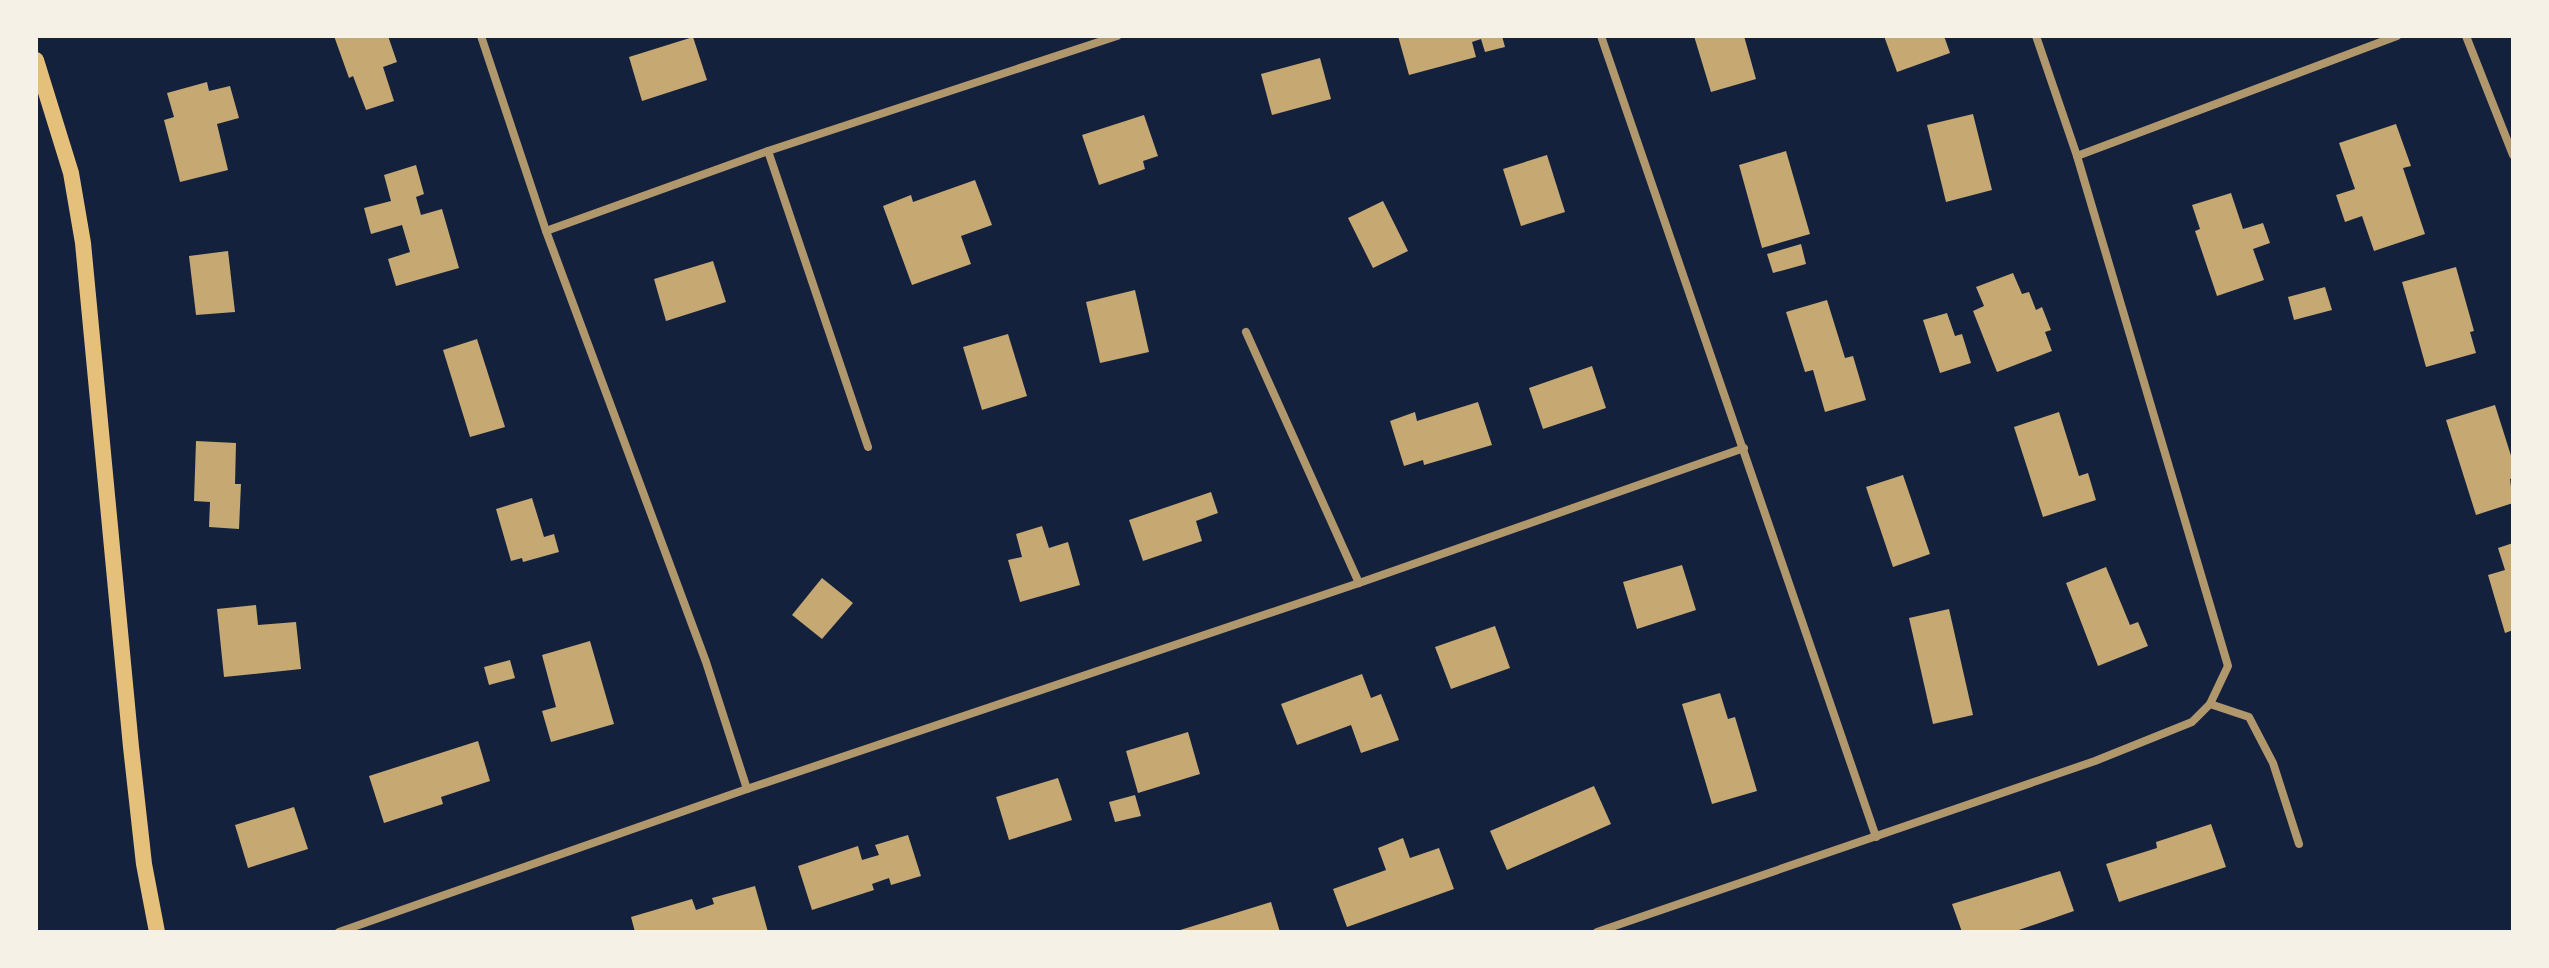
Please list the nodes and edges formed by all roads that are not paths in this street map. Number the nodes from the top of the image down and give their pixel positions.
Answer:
1 (481, 36) edge
2 (1117, 36) edge
3 (1601, 36) edge
4 (2036, 36) edge
5 (2397, 36) edge
6 (2466, 36) edge
7 (36, 60) edge
8 (768, 151) junction
9 (2513, 155) edge
10 (2077, 156) junction
11 (546, 231) junction
12 (1246, 332) dead end
13 (868, 447) dead end
14 (1744, 448) junction
15 (1359, 583) junction
16 (2210, 704) junction
17 (747, 789) junction
18 (1876, 837) junction
19 (2299, 844) dead end
20 (157, 932) edge
21 (339, 932) edge
22 (1597, 932) edge

1 - 11 street
2 - 8 street
3 - 14 street
4 - 10 street
5 - 10 street
6 - 9 street
7 - 20 main road
8 - 11 street
8 - 13 street
10 - 16 street
11 - 17 street
12 - 15 street
14 - 15 street
14 - 18 street
15 - 17 street
16 - 18 street
16 - 19 street
17 - 21 street
18 - 22 street

